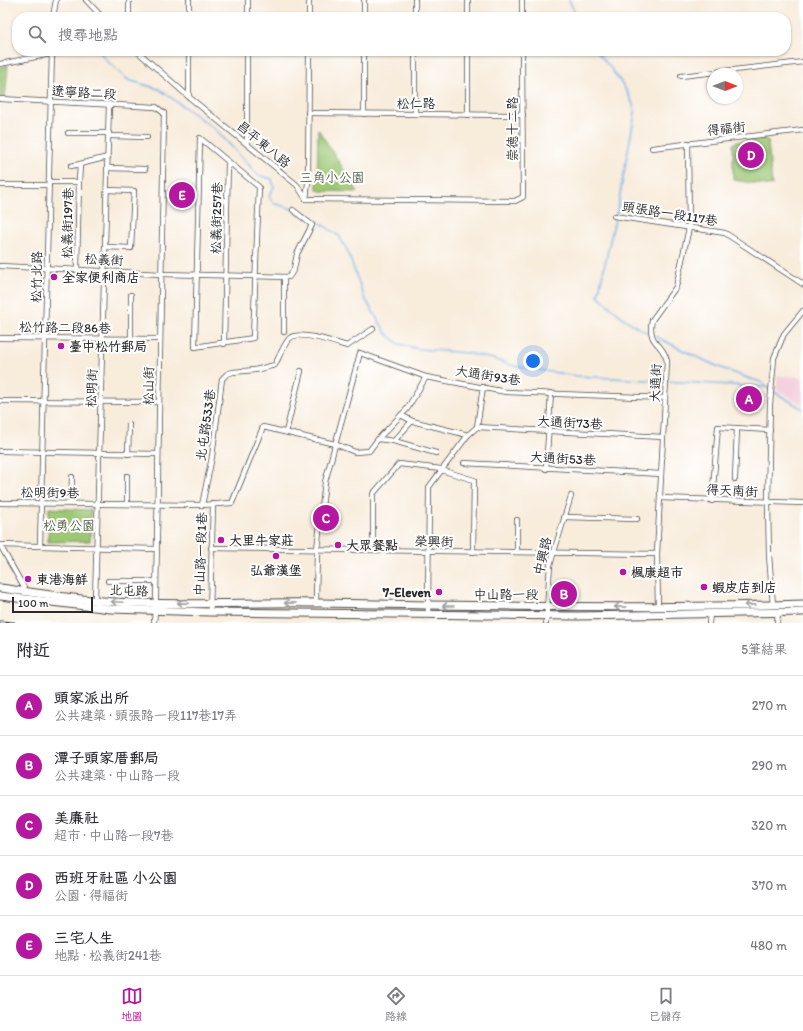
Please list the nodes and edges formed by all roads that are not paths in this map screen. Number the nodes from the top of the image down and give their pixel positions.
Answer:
1 (56, 0) edge
2 (86, 0) edge
3 (129, 0) edge
4 (189, 0) edge
5 (248, 0) edge
6 (309, 0) edge
7 (364, 0) edge
8 (415, 0) edge
9 (468, 0) edge
10 (522, 0) edge
11 (54, 12) edge
12 (97, 12) edge
13 (129, 12) edge
14 (189, 12) edge
15 (248, 12) edge
16 (309, 12) edge
17 (364, 12) edge
18 (415, 12) edge
19 (468, 12) edge
20 (522, 12) edge
21 (38, 56) edge
22 (52, 56) edge
23 (143, 56) edge
24 (189, 56) edge
25 (247, 56) edge
26 (309, 56) edge
27 (364, 56) edge
28 (415, 56) edge
29 (468, 56) edge
30 (522, 56) edge
31 (803, 62) edge
32 (0, 64) edge
33 (681, 76) dead end
34 (189, 98) junction
35 (0, 99) edge
36 (51, 101) junction
37 (110, 104) junction
38 (164, 112) joint
39 (308, 113) junction
40 (364, 114) junction
41 (415, 114) junction
42 (468, 115) junction
43 (523, 115) junction
44 (803, 130) edge
45 (68, 133) dead end
46 (109, 135) junction
47 (148, 137) dead end
48 (688, 143) junction
49 (247, 144) junction
50 (652, 148) dead end
51 (108, 157) junction
52 (228, 162) junction
53 (80, 164) junction
54 (71, 166) dead end
55 (108, 168) junction
56 (145, 169) dead end
57 (79, 182) junction
58 (49, 183) junction
59 (0, 185) edge
60 (107, 190) junction
61 (306, 199) junction
62 (293, 210) dead end
63 (614, 216) dead end
64 (689, 228) junction
65 (106, 248) junction
66 (0, 266) edge
67 (48, 268) junction
68 (77, 269) junction
69 (105, 270) junction
70 (162, 274) junction
71 (196, 274) junction
72 (226, 275) junction
73 (255, 276) junction
74 (284, 277) junction
75 (803, 284) edge
76 (131, 295) dead end
77 (803, 311) edge
78 (373, 329) dead end
79 (284, 332) dead end
80 (0, 338) edge
81 (46, 338) junction
82 (103, 339) junction
83 (130, 339) junction
84 (160, 339) junction
85 (224, 344) junction
86 (302, 371) dead end
87 (426, 377) junction
88 (483, 387) junction
89 (551, 393) junction
90 (665, 398) junction
91 (0, 401) edge
92 (44, 401) junction
93 (102, 402) junction
94 (159, 402) junction
95 (401, 415) junction
96 (412, 421) junction
97 (129, 425) dead end
98 (477, 427) junction
99 (737, 428) junction
100 (770, 430) junction
101 (286, 432) junction
102 (549, 432) junction
103 (468, 435) junction
104 (663, 437) junction
105 (378, 439) junction
106 (394, 441) junction
107 (335, 444) junction
108 (0, 451) edge
109 (43, 452) junction
110 (100, 453) junction
111 (436, 453) dead end
112 (128, 454) junction
113 (158, 454) junction
114 (464, 464) dead end
115 (441, 469) junction
116 (546, 469) junction
117 (661, 474) junction
118 (72, 476) dead end
119 (128, 476) dead end
120 (735, 479) dead end
121 (571, 496) dead end
122 (660, 498) junction
123 (712, 500) junction
124 (0, 502) edge
125 (41, 503) junction
126 (71, 503) junction
127 (768, 503) junction
128 (803, 503) edge
129 (99, 504) junction
130 (127, 504) junction
131 (213, 504) junction
132 (157, 505) junction
133 (202, 506) junction
134 (564, 517) junction
135 (636, 519) dead end
136 (517, 520) dead end
137 (0, 545) edge
138 (40, 546) junction
139 (98, 547) junction
140 (211, 548) junction
141 (156, 549) junction
142 (317, 549) junction
143 (373, 550) junction
144 (429, 552) junction
145 (473, 552) junction
146 (516, 552) junction
147 (553, 552) junction
148 (657, 554) junction
149 (108, 580) dead end
150 (156, 580) junction
151 (0, 588) edge
152 (26, 591) junction
153 (0, 596) edge
154 (96, 600) junction
155 (156, 603) junction
156 (316, 603) junction
157 (210, 604) junction
158 (803, 604) edge
159 (773, 605) junction
160 (428, 606) junction
161 (546, 606) junction
162 (658, 607) junction
163 (155, 611) junction
164 (210, 612) junction
165 (778, 612) junction
166 (803, 612) edge
167 (710, 614) junction
168 (428, 615) junction
169 (658, 615) junction
170 (546, 619) edge
171 (154, 623) edge
172 (709, 623) edge
173 (777, 623) edge

1 - 11 street
2 - 12 street
3 - 13 street
4 - 14 street
5 - 15 street
6 - 16 street
7 - 17 street
8 - 18 street
9 - 19 street
10 - 20 street
21 - 32 street
22 - 36 street, 松竹北路
23 - 34 street, 昌平東八路
24 - 34 street
25 - 49 street
26 - 39 street
27 - 40 street
28 - 41 street
29 - 42 street
30 - 43 street, 崇德十二路
31 - 33 street
34 - 49 street, 昌平東八路
35 - 36 street, 遼寧路二段
36 - 37 street, 遼寧路二段
36 - 58 street, 松竹北路
37 - 38 street, 遼寧路二段
37 - 46 street, 松明街
38 - 70 street, 松山街
39 - 40 street, 松仁路
39 - 61 street
40 - 41 street, 松仁路
41 - 42 street, 松仁路
42 - 43 street, 松仁路
43 - 61 street, 崇德十二路
44 - 48 street, 得福街
45 - 46 street
46 - 47 street
46 - 51 street, 松明街
48 - 50 street, 得福街
48 - 64 street, 大通街
49 - 61 street, 昌平東八路
51 - 53 street
51 - 55 street, 松明街
52 - 71 street
52 - 72 street, 松義街257巷
52 - 73 street
53 - 54 street
53 - 57 street
55 - 56 street
55 - 60 street, 松明街
57 - 58 street, 松義街197巷
57 - 68 street, 松義街197巷
58 - 59 street, 松義街197巷
58 - 67 street, 松竹北路
60 - 65 street, 松明街
60 - 65 street
62 - 74 street
63 - 64 street, 頭張路一段117巷
64 - 75 street, 頭張路一段117巷
64 - 90 street, 大通街
65 - 69 street, 松明街
66 - 67 street, 松義街
67 - 68 street, 松義街
67 - 81 street, 松竹北路
68 - 69 street, 松義街
69 - 70 street, 松義街
69 - 82 street, 松明街
70 - 71 street, 松義街
70 - 84 street, 松山街
71 - 72 street, 松義街
71 - 85 street
72 - 73 street, 松義街
72 - 85 street, 松義街257巷
73 - 74 street, 松義街
73 - 85 street
74 - 79 street
76 - 83 street
77 - 100 street
78 - 133 street, 北屯路533巷
80 - 81 street, 松竹路二段86巷
81 - 82 street, 松竹路二段86巷
81 - 92 street, 松竹北路
82 - 83 street, 松竹路二段86巷
82 - 93 street, 松明街
83 - 84 street, 松竹路二段86巷
84 - 94 street, 松山街
86 - 101 street
87 - 88 street, 大通街93巷
87 - 95 street, 中山路一段1巷
87 - 107 street, 大通街93巷
88 - 89 street, 大通街93巷
88 - 98 street
89 - 90 street, 大通街93巷
89 - 102 street
90 - 104 street, 大通街
91 - 92 street
92 - 93 street
92 - 109 street, 松竹北路
93 - 94 street
93 - 110 street, 松明街
94 - 113 street, 松山街
95 - 96 street
95 - 105 street, 中山路一段1巷
96 - 103 street
96 - 106 street
97 - 112 street
98 - 102 street, 大通街73巷
98 - 103 street
99 - 100 street
99 - 120 street
99 - 123 street
100 - 127 street
101 - 107 street, 中山路一段1巷
101 - 131 street, 中山路一段1巷
102 - 104 street, 大通街73巷
102 - 116 street
103 - 115 street
104 - 117 street, 大通街
105 - 106 street
105 - 107 street, 中山路一段1巷
106 - 111 street
107 - 142 street
108 - 109 street
109 - 110 street
109 - 125 street, 松竹北路
110 - 112 street
110 - 129 street, 松明街
112 - 113 street
113 - 132 street, 松山街
114 - 116 street, 大通街53巷
115 - 143 street
115 - 144 street
115 - 145 street
116 - 117 street, 大通街53巷
117 - 122 street, 大通街
118 - 126 street
119 - 130 street
121 - 134 street, 中興路
122 - 123 street, 得天南街
122 - 148 street, 大通街
123 - 127 street, 得天南街
124 - 125 street, 松明街9巷
125 - 126 street, 松明街9巷
125 - 138 street, 松竹北路
126 - 129 street, 松明街9巷
127 - 128 street, 得天南街
127 - 159 street
129 - 130 street, 松明街9巷
129 - 139 street, 松明街
130 - 132 street, 松明街9巷
131 - 133 street, 松明街9巷
131 - 140 street, 中山路一段1巷
132 - 133 street, 松明街9巷
132 - 141 street, 松山街
134 - 135 street
134 - 147 street, 中興路
136 - 146 street
137 - 138 street
137 - 152 street
138 - 139 street
139 - 141 street
139 - 154 street, 松明街
140 - 142 street, 榮興街
140 - 157 street, 中山路一段1巷
141 - 150 street, 松山街
142 - 143 street, 榮興街
142 - 156 street
143 - 144 street, 榮興街
144 - 145 street, 榮興街
144 - 160 street
145 - 146 street, 榮興街
146 - 147 street, 榮興街
147 - 148 street, 榮興街
147 - 161 street, 中興路
148 - 162 street, 大通街
149 - 150 street
150 - 155 street, 松山街
151 - 152 main road, 北屯路
152 - 154 main road, 北屯路
153 - 163 main road, 北屯路
155 -> 154 main road, 北屯路
157 -> 155 main road, 北屯路
155 - 163 street, 松山街
156 -> 157 main road, 中山路一段
156 - 160 main road, 中山路一段
157 - 164 street, 中山路一段1巷
158 - 159 main road, 中山路一段
159 -> 162 main road, 中山路一段
161 -> 160 main road, 中山路一段
160 - 168 street
162 -> 161 main road, 中山路一段
161 - 170 street, 中興路
162 - 169 street, 大通街
163 - 164 main road, 北屯路
163 - 171 street, 松山街
164 - 168 main road, 中山路一段
165 - 166 main road, 中山路一段
165 - 167 main road, 中山路一段
165 - 173 street
167 - 169 main road, 中山路一段
167 - 172 street
168 - 170 main road, 中山路一段
169 - 170 main road, 中山路一段

